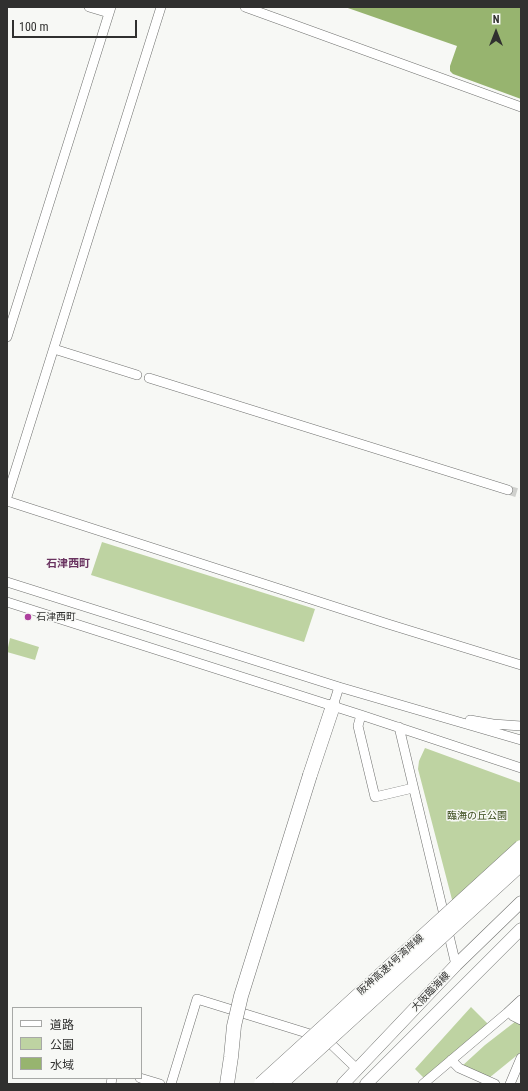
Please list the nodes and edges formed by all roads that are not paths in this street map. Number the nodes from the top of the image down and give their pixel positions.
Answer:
1 (90, 7) edge
2 (161, 7) edge
3 (245, 7) edge
4 (110, 10) edge
5 (521, 107) edge
6 (7, 337) edge
7 (54, 349) junction
8 (137, 374) dead end
9 (149, 378) dead end
10 (508, 490) tunnel mouth
11 (7, 497) edge
12 (7, 501) edge
13 (7, 582) edge
14 (7, 602) edge
15 (521, 665) edge
16 (339, 687) junction
17 (333, 706) junction
18 (417, 711) junction
19 (361, 715) junction
20 (521, 726) edge
21 (399, 727) junction
22 (521, 740) edge
23 (521, 768) edge
24 (413, 788) junction
25 (521, 847) edge
26 (521, 864) edge
27 (521, 874) edge
28 (521, 902) edge
29 (521, 928) edge
30 (456, 965) junction
31 (521, 1000) edge
32 (363, 1008) junction
33 (521, 1009) edge
34 (521, 1020) edge
35 (521, 1058) edge
36 (451, 1060) junction
37 (357, 1070) junction
38 (142, 1079) edge
39 (427, 1083) edge
40 (160, 1084) edge
41 (171, 1084) edge
42 (227, 1084) edge
43 (261, 1084) edge
44 (280, 1084) edge
45 (343, 1084) edge
46 (366, 1084) edge
47 (495, 1084) edge
48 (510, 1084) edge

1 - 4 street
2 - 7 street
3 - 5 street
4 - 6 street
7 - 8 street
7 - 11 street
9 - 10 street
12 - 15 street
13 - 16 street
14 - 17 street
16 - 17 street
16 - 18 street
17 - 19 street
17 - 42 highway, bridge
18 - 20 street
18 - 22 street
19 - 21 street
19 - 24 street
21 - 23 street
21 - 24 street
24 - 30 street
25 - 43 highway, 阪神高速4号湾岸線, bridge
26 - 32 highway, 阪神高速4号湾岸線, bridge
27 - 32 highway, bridge
28 - 30 main road, 大阪臨海線
29 - 46 main road, 大阪臨海線
30 - 37 main road, 大阪臨海線
31 - 36 street
32 - 44 highway, 阪神高速4号湾岸線, bridge
33 - 34 street
35 - 48 street
36 - 39 street
36 - 47 street
37 - 41 street
37 - 45 main road, 大阪臨海線
38 - 40 street

